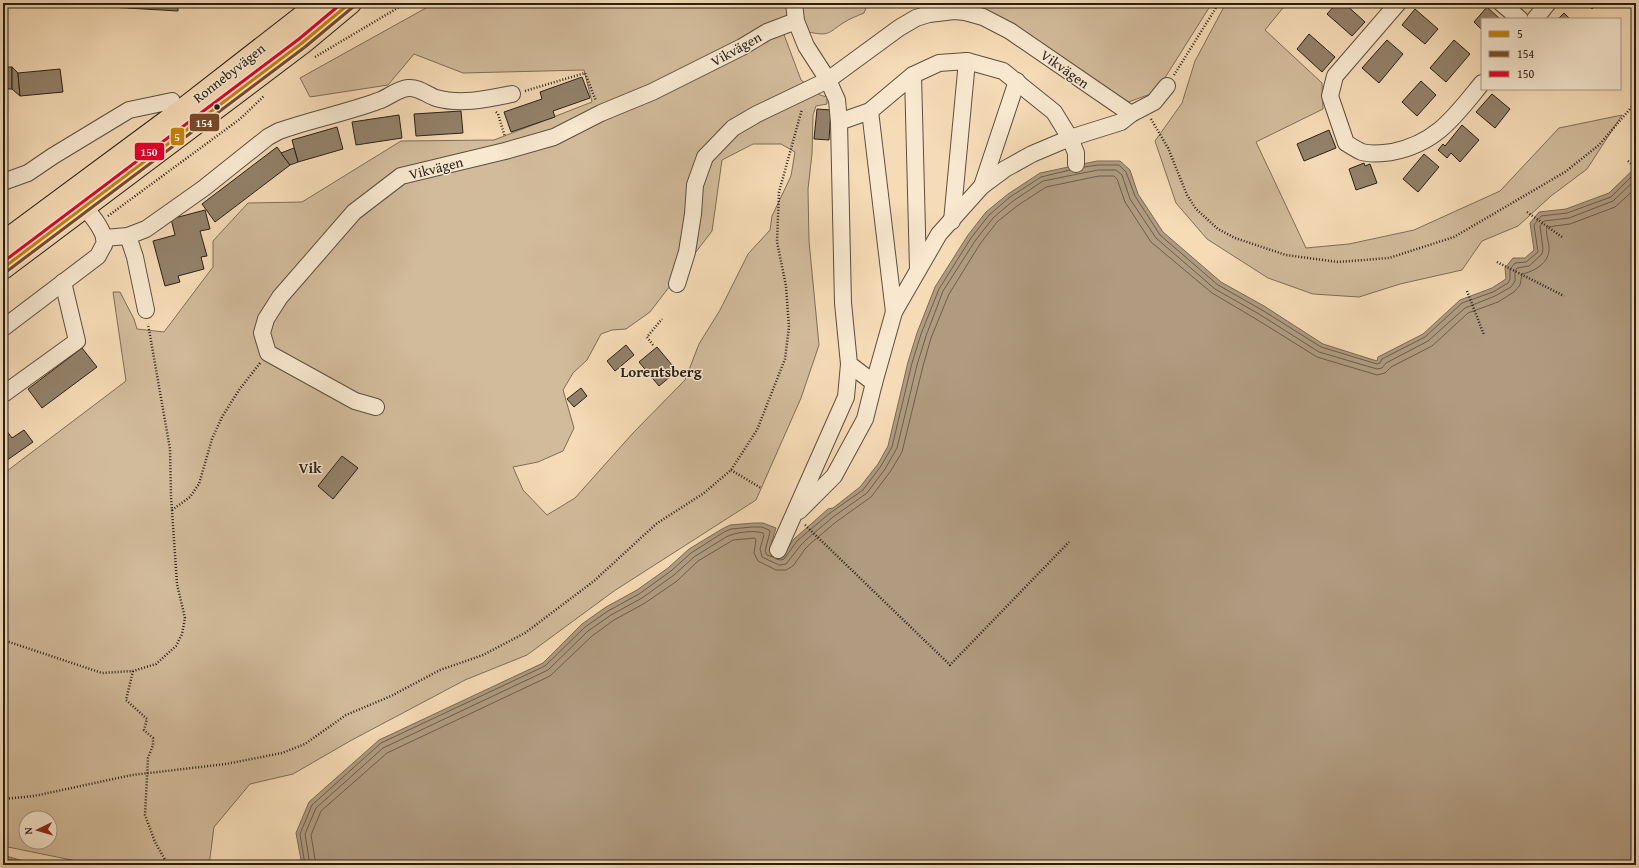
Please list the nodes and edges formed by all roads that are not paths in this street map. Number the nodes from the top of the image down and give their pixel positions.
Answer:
1 (320, 3) edge
2 (350, 3) edge
3 (794, 3) edge
4 (1398, 3) edge
5 (1502, 3) edge
6 (1548, 3) edge
7 (1519, 18) edge
8 (1536, 18) edge
9 (796, 21) junction
10 (967, 61) junction
11 (913, 75) junction
12 (828, 80) junction
13 (1017, 81) junction
14 (1481, 84) edge
15 (1168, 86) road end
16 (512, 94) road end
17 (172, 101) dead end
18 (870, 111) junction
19 (1138, 111) junction
20 (839, 122) junction
21 (1070, 138) junction
22 (1076, 164) dead end
23 (3, 182) edge
24 (982, 186) junction
25 (78, 199) junction
26 (952, 221) junction
27 (100, 231) junction
28 (128, 236) junction
29 (3, 243) edge
30 (3, 268) edge
31 (918, 270) junction
32 (63, 282) junction
33 (677, 284) dead end
34 (146, 310) road end
35 (894, 312) junction
36 (3, 328) edge
37 (849, 364) junction
38 (874, 383) junction
39 (3, 390) edge
40 (376, 407) dead end
41 (797, 520) junction
42 (778, 550) dead end

1 - 25 highway, Ronnebyvägen
2 - 25 highway, Ronnebyvägen
3 - 9 street
4 - 14 street
5 - 7 street
6 - 8 street
9 - 12 street
9 - 40 street, Vikvägen
10 - 11 street
10 - 13 street
10 - 26 street
11 - 18 street
11 - 31 street
12 - 19 street, Vikvägen
12 - 20 street
12 - 33 street, Vikvägen
13 - 21 street
13 - 24 street
15 - 19 street
16 - 28 street
17 - 23 street
18 - 20 street
18 - 35 street
19 - 21 street
20 - 37 street
21 - 22 street
21 - 24 street
24 - 26 street
25 - 27 street
25 - 29 highway, Ronnebyvägen
25 - 30 highway, Ronnebyvägen
26 - 31 street
27 - 28 street
27 - 32 street
28 - 34 street
31 - 35 street
32 - 36 street
32 - 39 street
35 - 38 street
37 - 38 street
37 - 41 street
38 - 41 street
41 - 42 street

